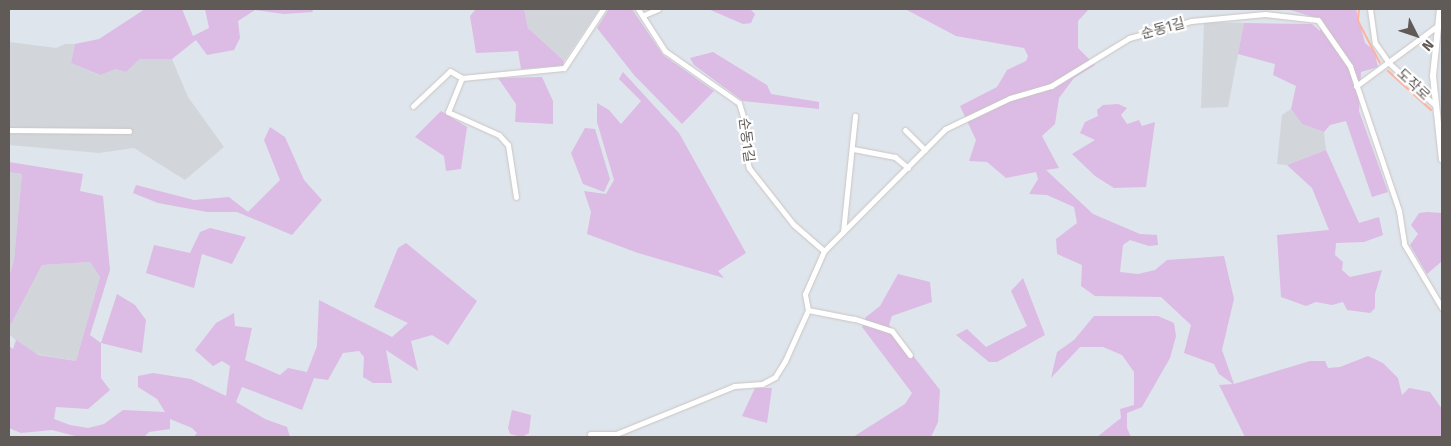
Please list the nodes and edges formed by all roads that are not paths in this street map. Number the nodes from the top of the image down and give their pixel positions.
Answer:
1 (603, 9) edge
2 (638, 9) edge
3 (658, 9) edge
4 (1370, 9) edge
5 (1440, 9) edge
6 (644, 15) junction
7 (1437, 26) junction
8 (1390, 63) junction
9 (462, 78) junction
10 (1356, 86) junction
11 (413, 106) dead end
12 (1436, 106) junction
13 (855, 116) dead end
14 (9, 130) edge
15 (905, 130) dead end
16 (129, 131) dead end
17 (853, 150) junction
18 (925, 150) junction
19 (1442, 160) edge
20 (908, 168) junction
21 (516, 197) dead end
22 (843, 232) junction
23 (824, 251) junction
24 (1442, 308) edge
25 (808, 310) junction
26 (910, 355) dead end
27 (590, 434) dead end

1 - 9 street
2 - 6 street, 순동1길
3 - 6 street
4 - 8 street, 도작로
5 - 7 street, 도작로
6 - 23 street, 순동1길
7 - 8 street
7 - 12 street, 도작로
8 - 10 street
8 - 12 street, 도작로
9 - 11 street
9 - 21 street
10 - 18 street, 순동1길
10 - 24 street, 순동1길
12 - 19 street, 도작로
13 - 17 street
14 - 16 street
15 - 18 street
17 - 20 street
17 - 22 street
18 - 20 street, 순동1길
20 - 22 street, 순동1길
22 - 23 street, 순동1길
23 - 25 street, 순동1길
25 - 26 street
25 - 27 street

